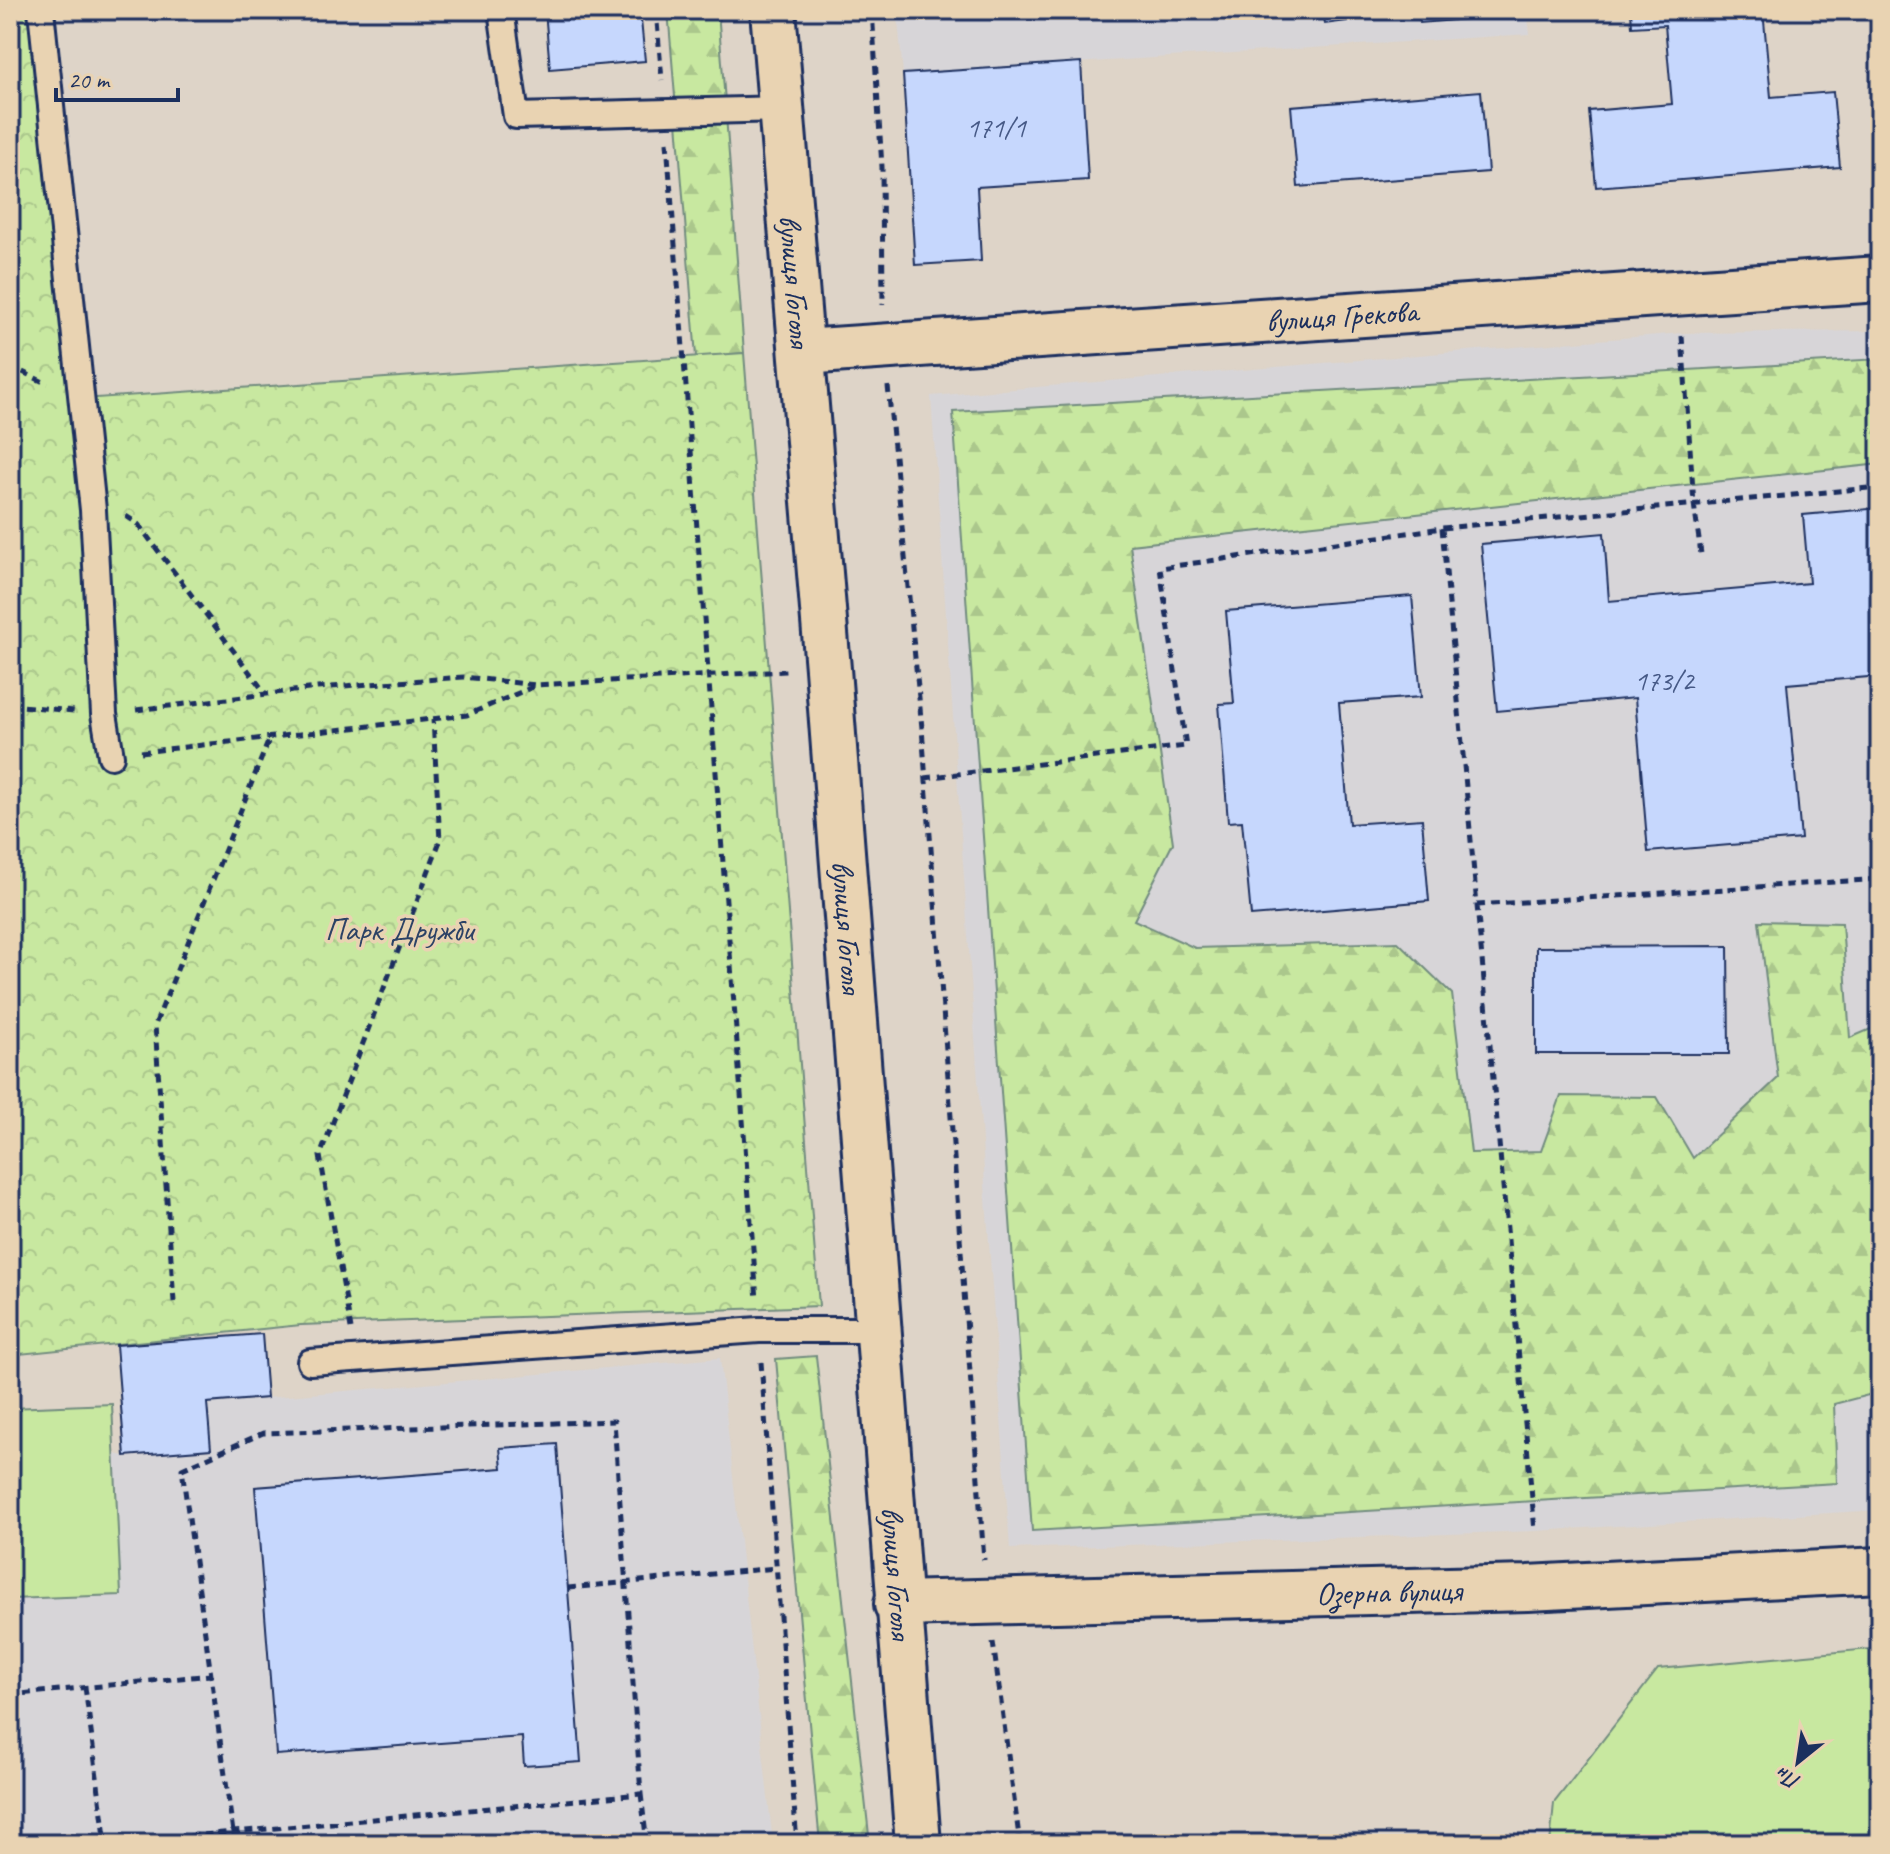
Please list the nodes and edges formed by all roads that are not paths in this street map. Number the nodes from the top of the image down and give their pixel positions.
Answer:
1 (41, 10) edge
2 (501, 10) edge
3 (773, 10) edge
4 (782, 109) junction
5 (1880, 279) edge
6 (803, 352) junction
7 (111, 756) road end
8 (877, 1330) junction
9 (310, 1362) dead end
10 (1880, 1570) edge
11 (897, 1604) junction
12 (918, 1844) edge

1 - 7 lane
2 - 4 lane
3 - 4 street, вулиця Гоголя
4 - 6 street, вулиця Гоголя
5 - 6 street, вулиця Грекова
6 - 8 street, вулиця Гоголя
8 - 9 lane
8 - 11 street, вулиця Гоголя
10 - 11 street, Озерна вулиця
11 - 12 street, вулиця Гоголя

